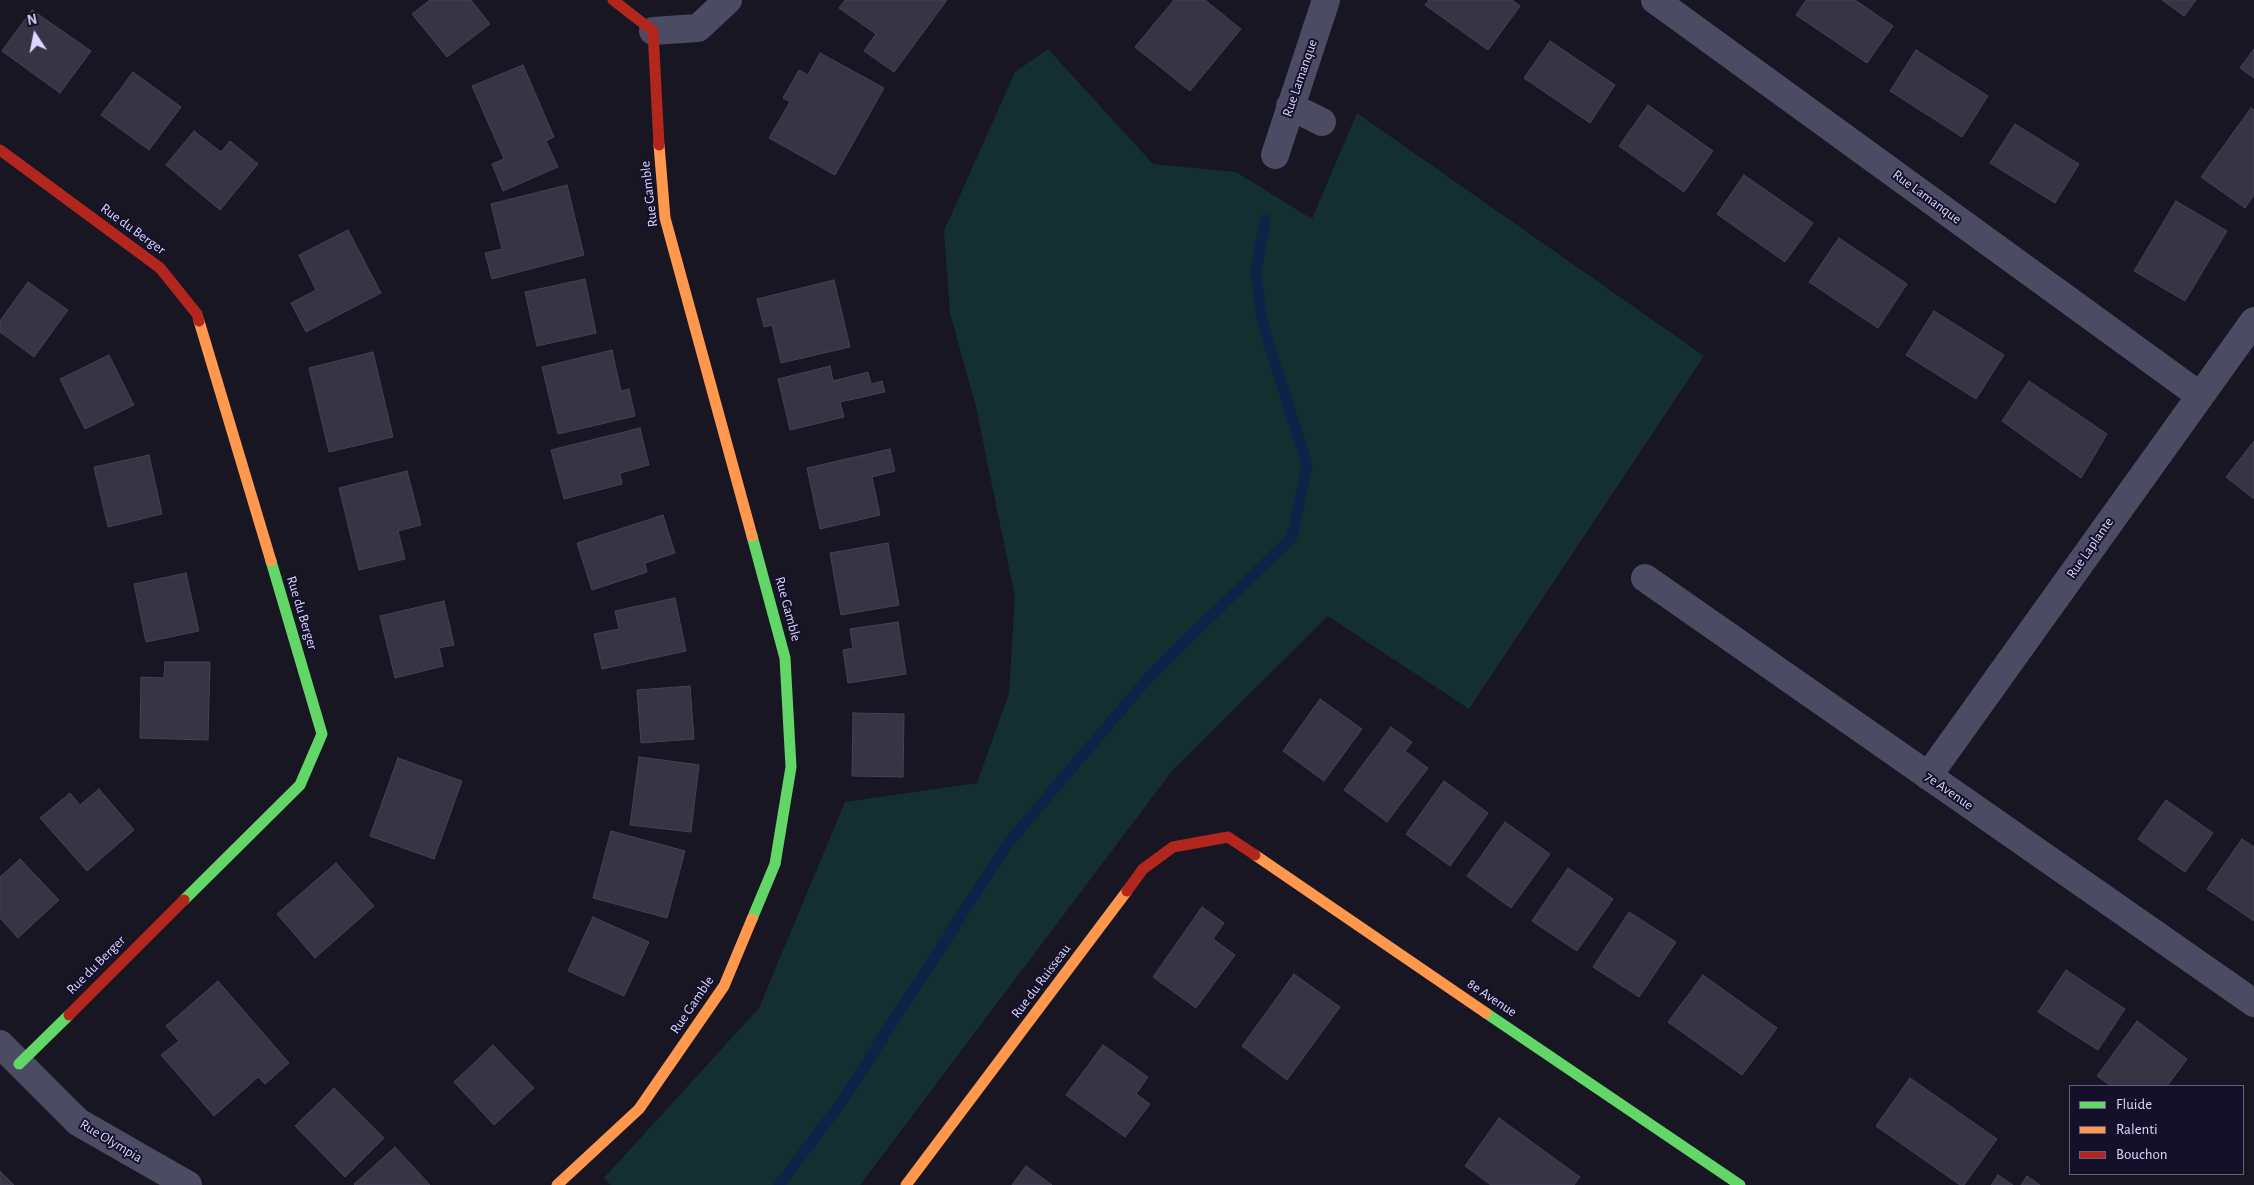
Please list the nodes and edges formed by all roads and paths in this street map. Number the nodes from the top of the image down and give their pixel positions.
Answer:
1 (613, 0) edge
2 (728, 0) edge
3 (1326, 0) edge
4 (1655, 0) edge
5 (653, 30) junction
6 (1290, 106) junction
7 (1322, 122) dead end
8 (0, 150) edge
9 (1275, 155) dead end
10 (2254, 321) edge
11 (2199, 395) junction
12 (1645, 578) dead end
13 (1928, 776) junction
14 (1228, 837) joint
15 (2254, 1003) edge
16 (0, 1044) edge
17 (19, 1064) junction
18 (188, 1185) edge
19 (557, 1185) edge
20 (906, 1185) edge
21 (1740, 1185) edge

1 - 5 street
2 - 5 street
3 - 6 street, Rue Lamanque
4 - 11 street, Rue Lamanque
5 - 19 street, Rue Gamble
6 - 7 street
6 - 9 street, Rue Lamanque
8 - 17 street, Rue du Berger
10 - 11 street, Rue Laplante
11 - 13 street, Rue Laplante
12 - 13 street, 7e Avenue
13 - 15 street, 7e Avenue
14 - 20 street, Rue du Ruisseau
14 - 21 street, 8e Avenue
16 - 17 street, Rue Olympia
17 - 18 street, Rue Olympia

